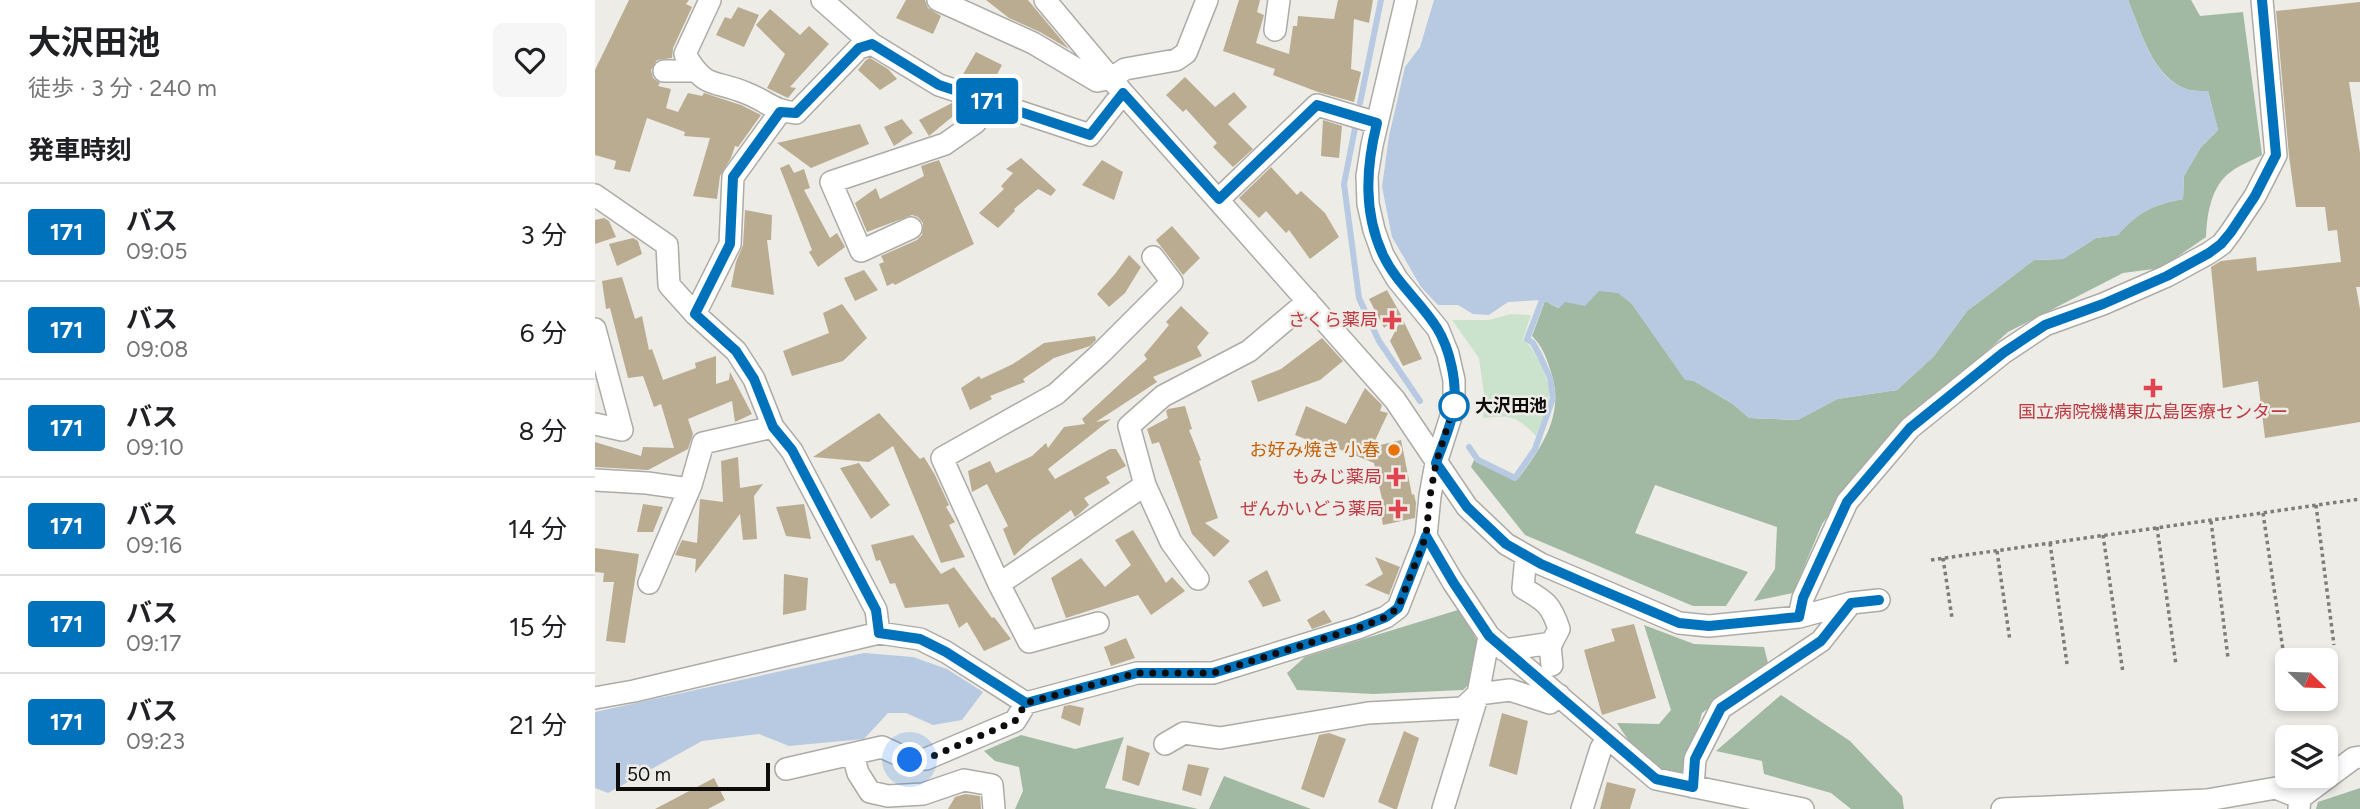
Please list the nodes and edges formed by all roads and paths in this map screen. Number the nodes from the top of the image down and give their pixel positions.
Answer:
1 (710, 0) edge
2 (823, 0) edge
3 (938, 0) edge
4 (1045, 0) edge
5 (1207, 0) edge
6 (1279, 0) edge
7 (1406, 0) edge
8 (2262, 0) edge
9 (1275, 30) dead end
10 (872, 44) junction
11 (664, 71) dead end
12 (694, 71) junction
13 (1117, 85) junction
14 (992, 103) junction
15 (780, 112) junction
16 (1377, 123) junction
17 (595, 195) edge
18 (1219, 199) junction
19 (911, 228) dead end
20 (1153, 257) dead end
21 (1308, 301) junction
22 (695, 314) junction
23 (595, 329) edge
24 (595, 424) edge
25 (773, 427) junction
26 (1436, 463) junction
27 (595, 480) edge
28 (1145, 485) junction
29 (689, 489) junction
30 (2360, 499) edge
31 (2316, 505) junction
32 (2263, 513) junction
33 (2211, 521) junction
34 (2157, 527) junction
35 (2103, 535) junction
36 (1426, 536) junction
37 (2050, 543) junction
38 (1997, 551) junction
39 (1526, 556) junction
40 (1943, 558) junction
41 (1931, 560) dead end
42 (1198, 579) dead end
43 (649, 583) dead end
44 (999, 584) junction
45 (1879, 600) dead end
46 (1851, 603) junction
47 (1799, 617) junction
48 (1952, 618) dead end
49 (1098, 623) dead end
50 (879, 633) junction
51 (2010, 641) dead end
52 (1496, 643) junction
53 (1552, 643) junction
54 (2334, 645) dead end
55 (2283, 648) edge
56 (2228, 658) dead end
57 (2067, 664) dead end
58 (1552, 665) dead end
59 (2176, 665) dead end
60 (2123, 673) dead end
61 (1478, 694) junction
62 (1559, 695) junction
63 (595, 698) edge
64 (1026, 703) junction
65 (1610, 740) junction
66 (1165, 744) dead end
67 (853, 755) junction
68 (2360, 757) edge
69 (786, 769) dead end
70 (1693, 787) junction
71 (2299, 804) edge
72 (994, 809) edge
73 (1443, 809) edge
74 (1582, 809) edge
75 (1803, 809) edge
76 (2001, 809) edge

1 - 12 street
2 - 10 street
3 - 13 street
4 - 13 street
5 - 13 street
6 - 9 street
7 - 16 street
8 - 47 street
10 - 14 street
10 - 15 street
11 - 12 street
12 - 15 street
13 - 14 street
13 - 18 street
14 - 19 street
15 - 22 street
16 - 18 street
16 - 26 street
17 - 22 street
18 - 21 street
20 - 44 street
21 - 26 street
21 - 28 street
22 - 25 street
23 - 24 street
25 - 29 street
25 - 50 street
26 - 36 street
26 - 39 street
27 - 29 street
28 - 42 street
28 - 44 street
29 - 43 street
30 - 31 path
31 - 32 path
31 - 54 path
32 - 33 path
32 - 55 path
33 - 34 path
33 - 56 path
34 - 35 path
34 - 59 path
35 - 37 path
35 - 60 path
36 - 52 street
36 - 64 street
37 - 38 path
37 - 57 path
38 - 40 path
38 - 51 path
39 - 47 street
39 - 53 street
40 - 41 path
40 - 48 path
44 - 49 street
45 - 46 street
46 - 47 street
46 - 70 street
50 - 63 street
50 - 64 street
52 - 53 street
52 - 61 street
52 - 62 street
53 - 58 street
61 - 62 street
61 - 66 street
61 - 73 street
62 - 65 street
64 - 67 street
65 - 70 street
65 - 74 street
67 - 69 street
67 - 72 street
68 - 71 street
70 - 75 street
71 - 76 street

